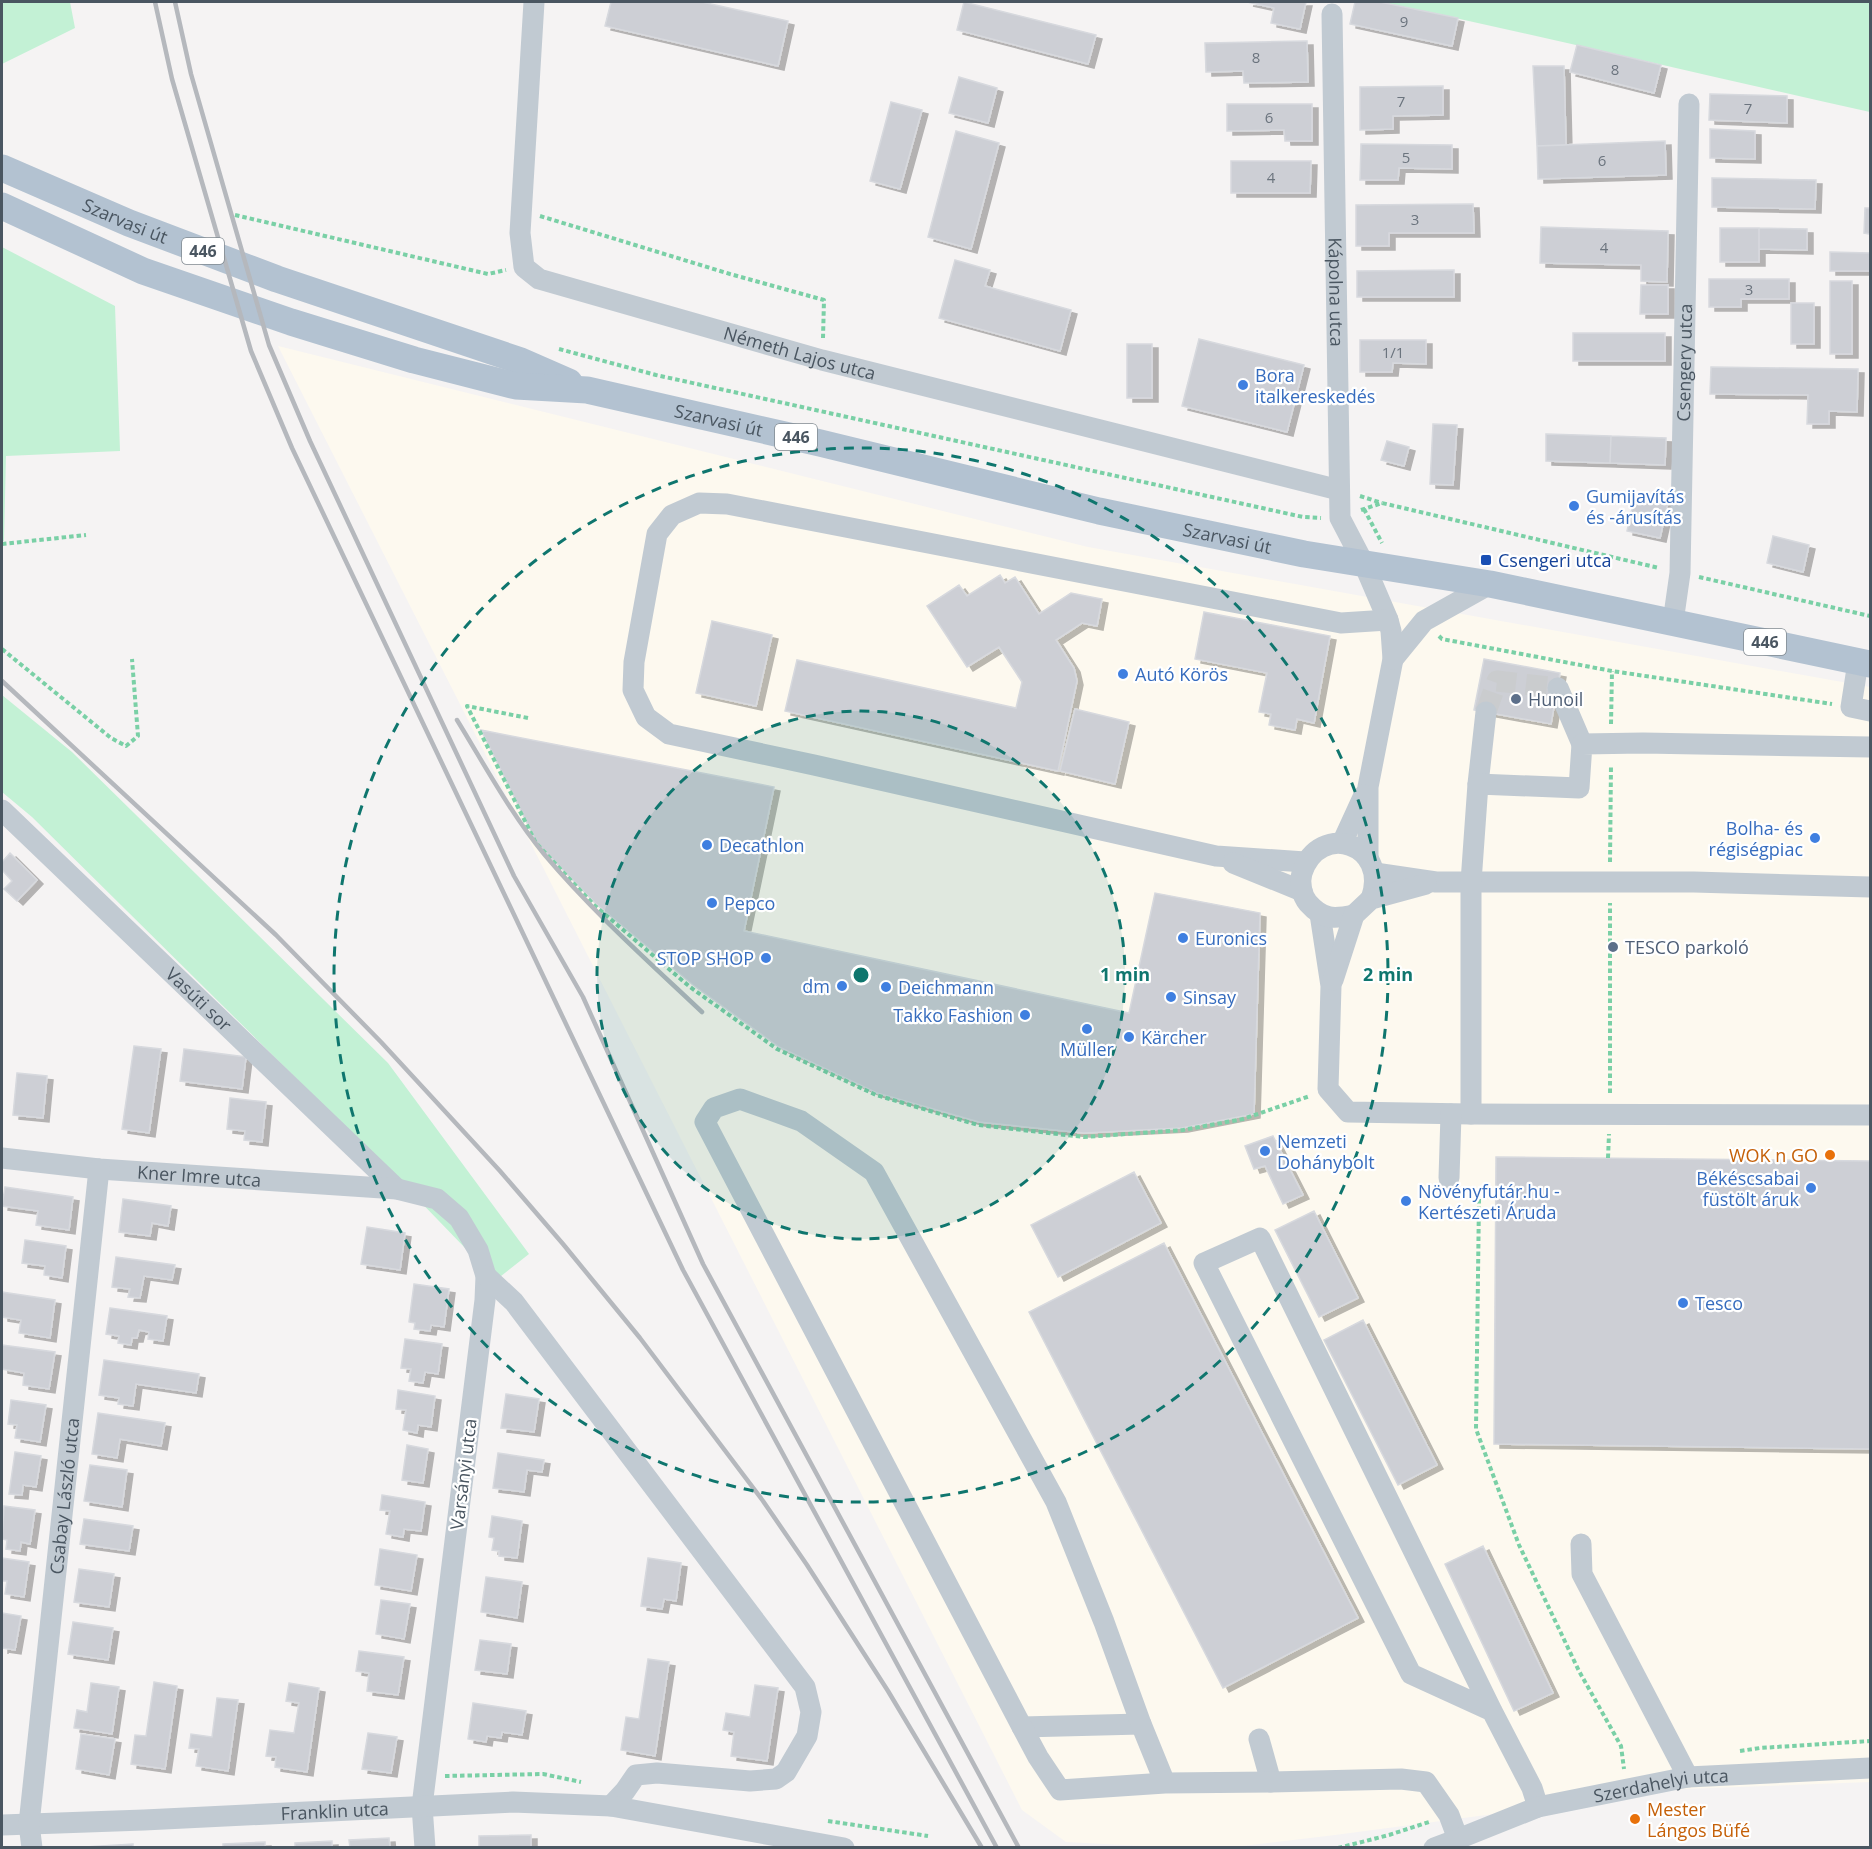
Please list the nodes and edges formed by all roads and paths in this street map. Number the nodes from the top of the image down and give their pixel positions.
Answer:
1 (534, 2) edge
2 (1332, 14) dead end
3 (1689, 104) dead end
4 (2, 168) edge
5 (2, 206) edge
6 (520, 210) junction
7 (235, 215) dead end
8 (524, 267) junction
9 (556, 348) dead end
10 (822, 360) junction
11 (587, 390) junction
12 (1340, 490) junction
13 (1340, 518) junction
14 (86, 535) dead end
15 (2, 544) edge
16 (1364, 564) junction
17 (1680, 573) junction
18 (1490, 584) junction
19 (1870, 616) edge
20 (1388, 620) junction
21 (1424, 621) junction
22 (1673, 622) junction
23 (2, 649) edge
24 (132, 659) dead end
25 (1393, 659) junction
26 (1864, 663) edge
27 (1612, 671) junction
28 (1558, 688) dead end
29 (1861, 709) edge
30 (1486, 712) tunnel mouth
31 (528, 718) dead end
32 (1611, 742) junction
33 (1582, 744) junction
34 (1870, 747) edge
35 (1478, 784) junction
36 (1368, 787) junction
37 (4, 816) edge
38 (1342, 843) junction
39 (1216, 856) junction
40 (1305, 862) junction
41 (1372, 865) junction
42 (1436, 882) junction
43 (1471, 882) junction
44 (1610, 882) junction
45 (1870, 887) edge
46 (1302, 891) junction
47 (1371, 899) junction
48 (1320, 914) junction
49 (1354, 915) junction
50 (1331, 986) junction
51 (1328, 1089) junction
52 (1461, 1114) junction
53 (1610, 1114) junction
54 (1870, 1115) edge
55 (2, 1158) edge
56 (1608, 1158) dead end
57 (99, 1169) junction
58 (1449, 1178) dead end
59 (397, 1189) junction
60 (1479, 1199) dead end
61 (486, 1276) junction
62 (1581, 1544) dead end
63 (1492, 1712) junction
64 (1141, 1724) junction
65 (1022, 1727) junction
66 (1259, 1739) dead end
67 (1870, 1768) edge
68 (1624, 1770) dead end
69 (1688, 1777) junction
70 (1271, 1782) junction
71 (1165, 1783) junction
72 (422, 1806) junction
73 (611, 1806) junction
74 (1538, 1807) junction
75 (29, 1824) junction
76 (2, 1825) edge
77 (1458, 1839) junction
78 (32, 1848) edge
79 (425, 1848) edge
80 (844, 1848) edge
81 (1434, 1848) edge

1 - 6 street
2 - 12 street, Kápolna utca
3 - 17 street, Csengery utca
4 - 11 main road, Szarvasi út / 446
5 - 11 main road, Szarvasi út / 446
6 - 8 street
6 - 10 path
7 - 8 path
8 - 10 street, Németh Lajos utca
9 - 13 path
10 - 12 street, Németh Lajos utca
11 - 16 main road, Szarvasi út / 446
12 - 13 street, Kápolna utca
13 - 16 street, Kápolna utca
13 - 17 path
14 - 15 path
16 - 18 main road, Szarvasi út / 446
16 - 20 street, Kápolna utca
17 - 19 path
17 - 22 street, Csengery utca
18 - 21 street
18 - 22 main road, Szarvasi út / 446
20 - 25 street, Kápolna utca
20 - 39 street
21 - 25 street
21 - 27 path
22 - 26 main road, Szarvasi út / 446
23 - 24 path
25 - 36 street
26 - 29 street
27 - 29 path
27 - 32 path
28 - 33 street
30 - 35 street
31 - 51 path
32 - 33 street
32 - 34 street
32 - 44 path
33 - 35 street
35 - 43 street
36 - 38 street
36 - 41 street
37 - 59 street, Vasúti sor
38 - 40 street
38 - 41 street
39 - 40 street
39 - 46 street
40 - 46 street
41 - 42 street
41 - 47 street
42 - 43 street
42 - 47 street
43 - 44 street
43 - 52 street
44 - 45 street
44 - 53 path
46 - 48 street
47 - 49 street
48 - 49 street
48 - 50 street
49 - 50 street
50 - 51 street
51 - 52 street
52 - 53 street
52 - 58 street
53 - 54 street
53 - 56 path
55 - 57 street, Kner Imre utca
57 - 59 street, Kner Imre utca
57 - 75 street, Csabay László utca
59 - 61 street, Varsányi utca
60 - 68 path
61 - 72 street, Varsányi utca
61 - 73 street
62 - 69 street
63 - 63 street
63 - 74 street
64 - 65 street
64 - 65 street
64 - 71 street
65 - 71 street
66 - 70 street
67 - 69 street, Szerdahelyi utca
69 - 74 street, Szerdahelyi utca
70 - 71 street
70 - 77 street
72 - 73 street, Franklin utca
72 - 75 street, Franklin utca
72 - 79 street, Varsányi utca
73 - 80 street, Franklin utca
74 - 77 street, Szerdahelyi utca
75 - 76 street, Franklin utca
75 - 78 street, Csabay László utca
77 - 81 street, Szerdahelyi utca

